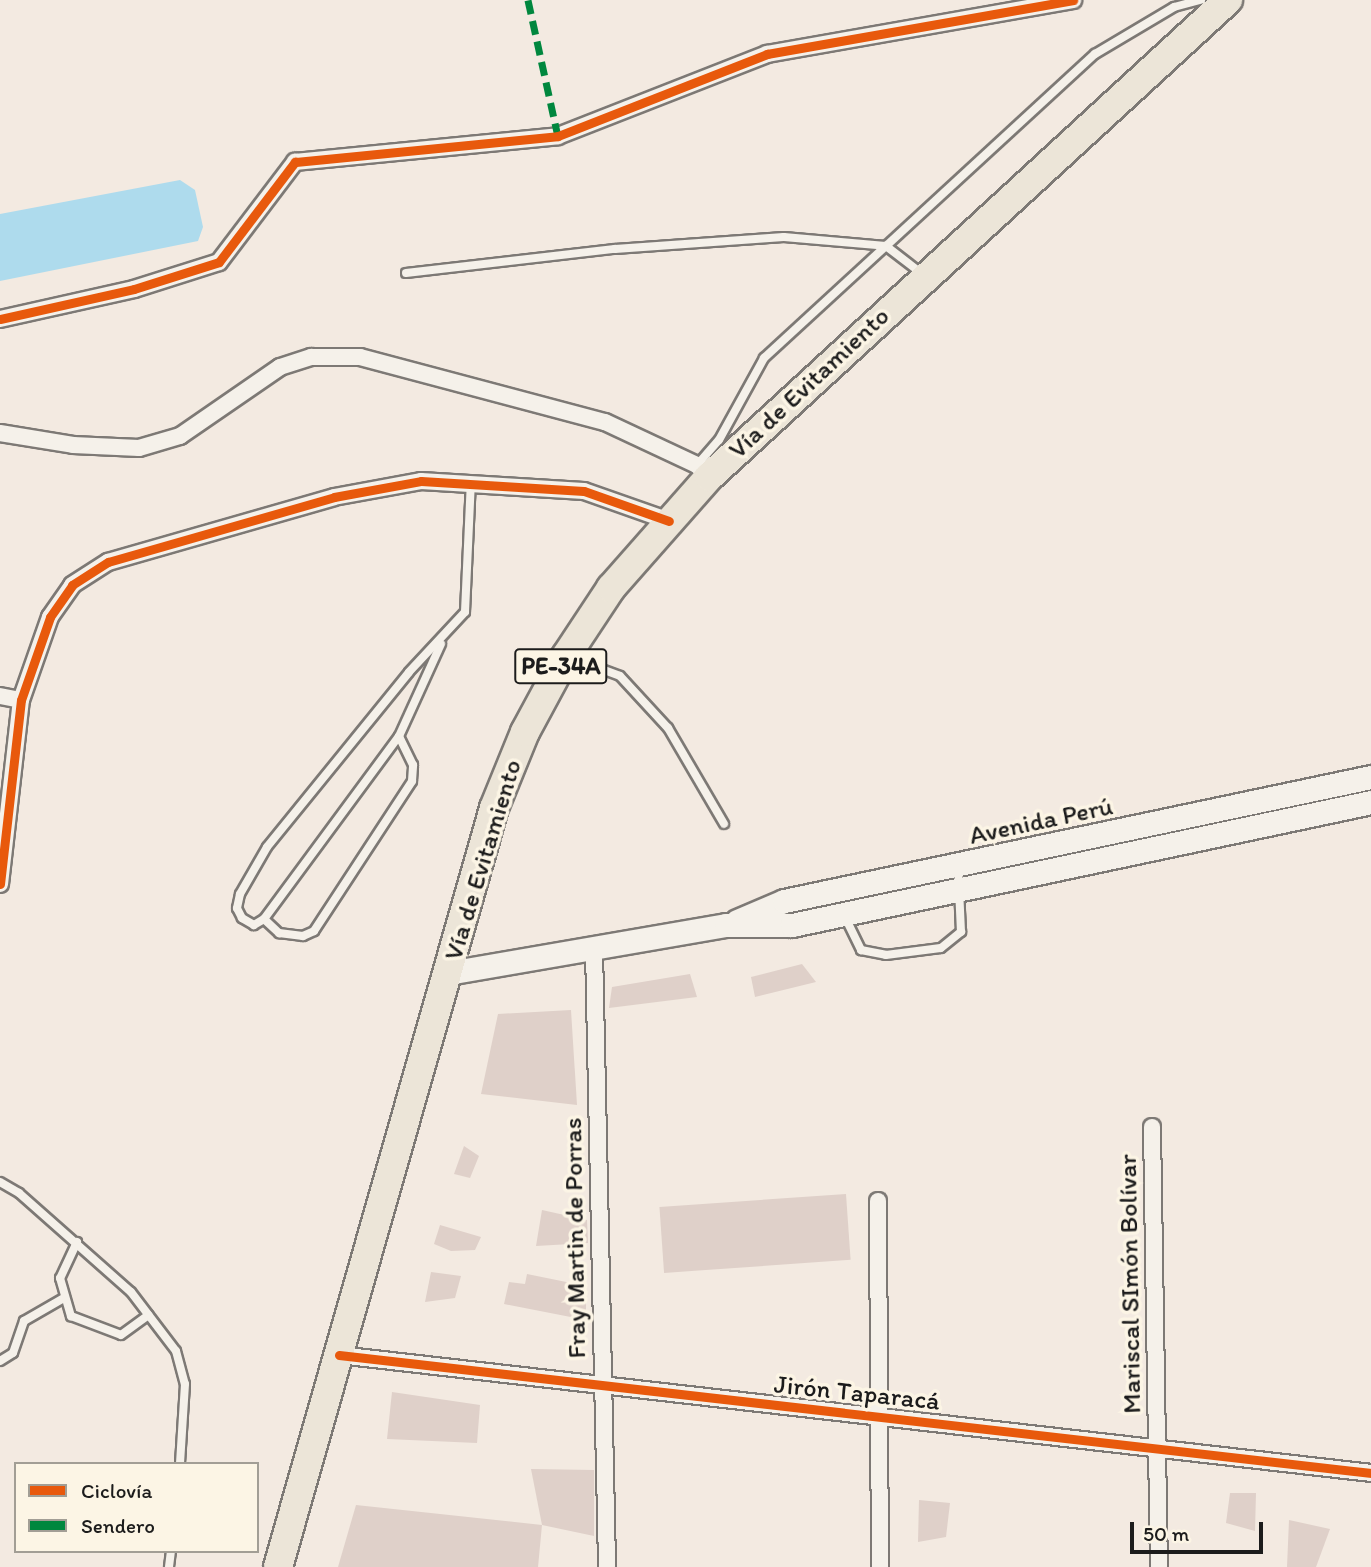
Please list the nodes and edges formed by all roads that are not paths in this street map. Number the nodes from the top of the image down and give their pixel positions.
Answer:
1 (1073, 0) edge
2 (1201, 0) edge
3 (1228, 0) edge
4 (886, 246) junction
5 (406, 273) dead end
6 (924, 275) junction
7 (0, 319) edge
8 (0, 433) edge
9 (703, 471) junction
10 (471, 482) junction
11 (669, 521) junction
12 (441, 643) junction
13 (566, 656) junction
14 (0, 696) edge
15 (20, 700) junction
16 (399, 736) junction
17 (1371, 777) edge
18 (4, 781) edge
19 (1371, 802) edge
20 (724, 824) dead end
21 (958, 867) junction
22 (0, 884) edge
23 (843, 889) junction
24 (961, 892) junction
25 (844, 914) junction
26 (264, 919) junction
27 (726, 925) junction
28 (594, 949) junction
29 (448, 973) junction
30 (1152, 1127) dead end
31 (0, 1182) edge
32 (878, 1201) dead end
33 (77, 1242) junction
34 (64, 1298) junction
35 (149, 1315) junction
36 (339, 1355) junction
37 (0, 1361) edge
38 (603, 1385) junction
39 (879, 1416) junction
40 (1157, 1447) junction
41 (180, 1462) edge
42 (1371, 1473) edge
43 (278, 1567) edge
44 (607, 1567) edge
45 (880, 1567) edge
46 (1159, 1567) edge

1 - 7 street
2 - 4 lane
3 - 6 highway, Vía de Evitamiento / PE-34A
4 - 5 lane
4 - 6 lane
4 - 9 lane
6 - 9 highway, Vía de Evitamiento / PE-34A
8 - 9 street
9 - 11 highway, Vía de Evitamiento / PE-34A
10 - 11 street
10 - 12 lane
10 - 15 street
11 - 13 highway, Vía de Evitamiento / PE-34A
12 - 16 lane
12 - 26 lane
13 - 20 lane
13 - 29 highway, Vía de Evitamiento / PE-34A
14 - 15 street
15 - 18 street
16 - 26 lane
16 - 26 lane
17 - 21 main road, Avenida Perú
18 - 22 street
19 - 24 main road, Avenida Perú
21 - 23 main road, Avenida Perú
21 - 24 lane
23 - 25 lane
23 - 27 main road, Avenida Perú
24 - 25 main road, Avenida Perú
24 - 25 lane
25 - 27 main road, Avenida Perú
27 - 28 main road, Avenida Perú
28 - 29 main road, Avenida Perú
28 - 38 street, Fray Martin de Porras
29 - 36 highway, Vía de Evitamiento / PE-34A
30 - 40 street, Mariscal SImón Bolívar
31 - 33 lane
32 - 39 street
33 - 34 lane
33 - 35 lane
34 - 35 lane
34 - 37 lane
35 - 41 lane
36 - 38 street, Jirón Taparacá
36 - 43 highway, Vía de Evitamiento / PE-34A
38 - 39 street, Jirón Taparacá
38 - 44 street, Fray Martin de Porras
39 - 40 street, Jirón Taparacá
39 - 45 street
40 - 42 street, Jirón Taparacá
40 - 46 street, Mariscal SImón Bolívar

